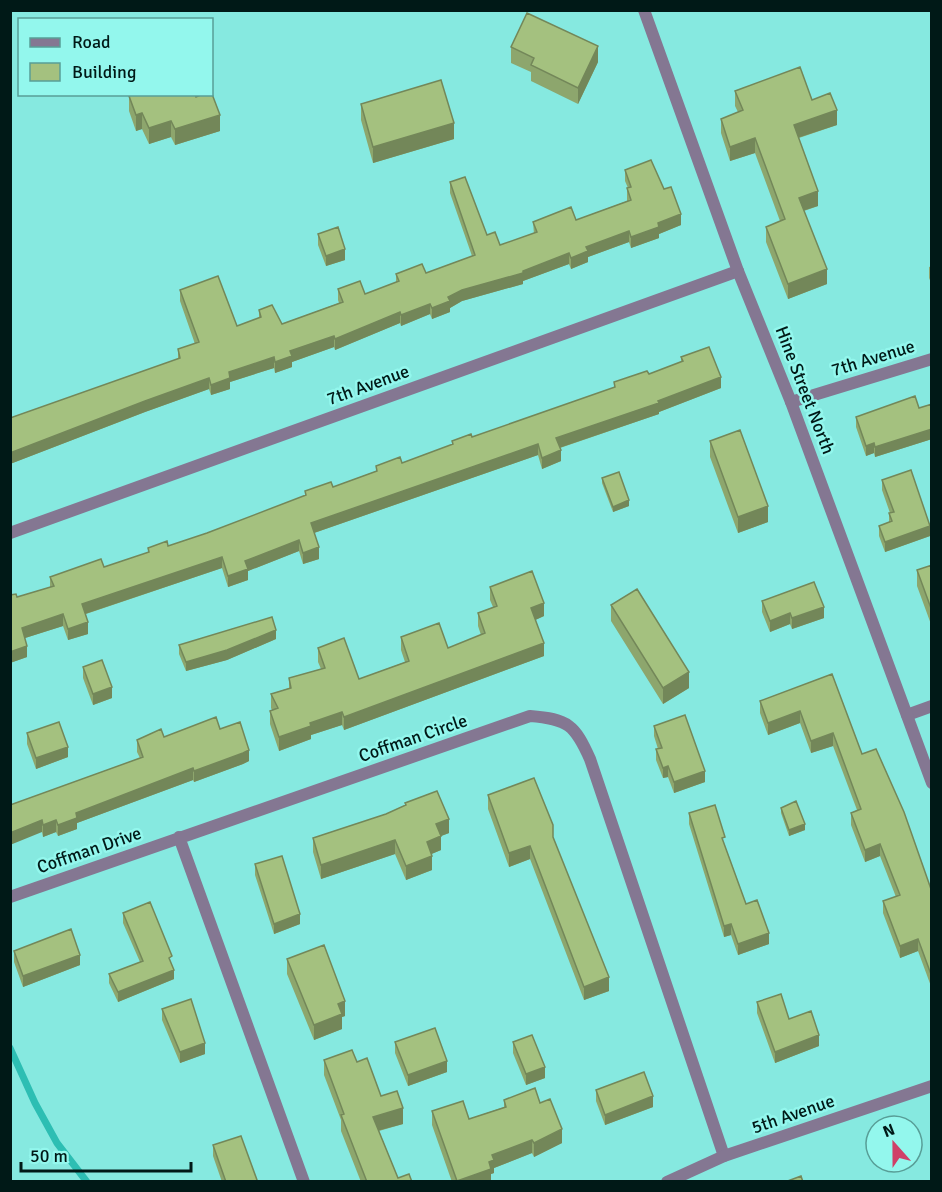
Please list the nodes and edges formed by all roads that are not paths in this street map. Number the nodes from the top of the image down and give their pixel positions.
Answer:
1 (644, 10) edge
2 (738, 271) junction
3 (932, 359) edge
4 (791, 402) junction
5 (10, 533) edge
6 (932, 706) edge
7 (907, 715) junction
8 (932, 783) edge
9 (179, 837) junction
10 (10, 897) edge
11 (932, 1086) edge
12 (724, 1156) junction
13 (683, 1179) edge
14 (304, 1182) edge
15 (667, 1182) edge

1 - 2 street, Hine Street North
2 - 4 street, Hine Street North
2 - 5 street, 7th Avenue
3 - 4 street, 7th Avenue
4 - 7 street, Hine Street North
6 - 7 street
7 - 8 street, Hine Street North
9 - 10 street, Coffman Drive
9 - 12 street, Coffman Circle
9 - 14 street
11 - 12 street, 5th Avenue
12 - 13 street, 5th Avenue
13 - 15 street, 5th Avenue

